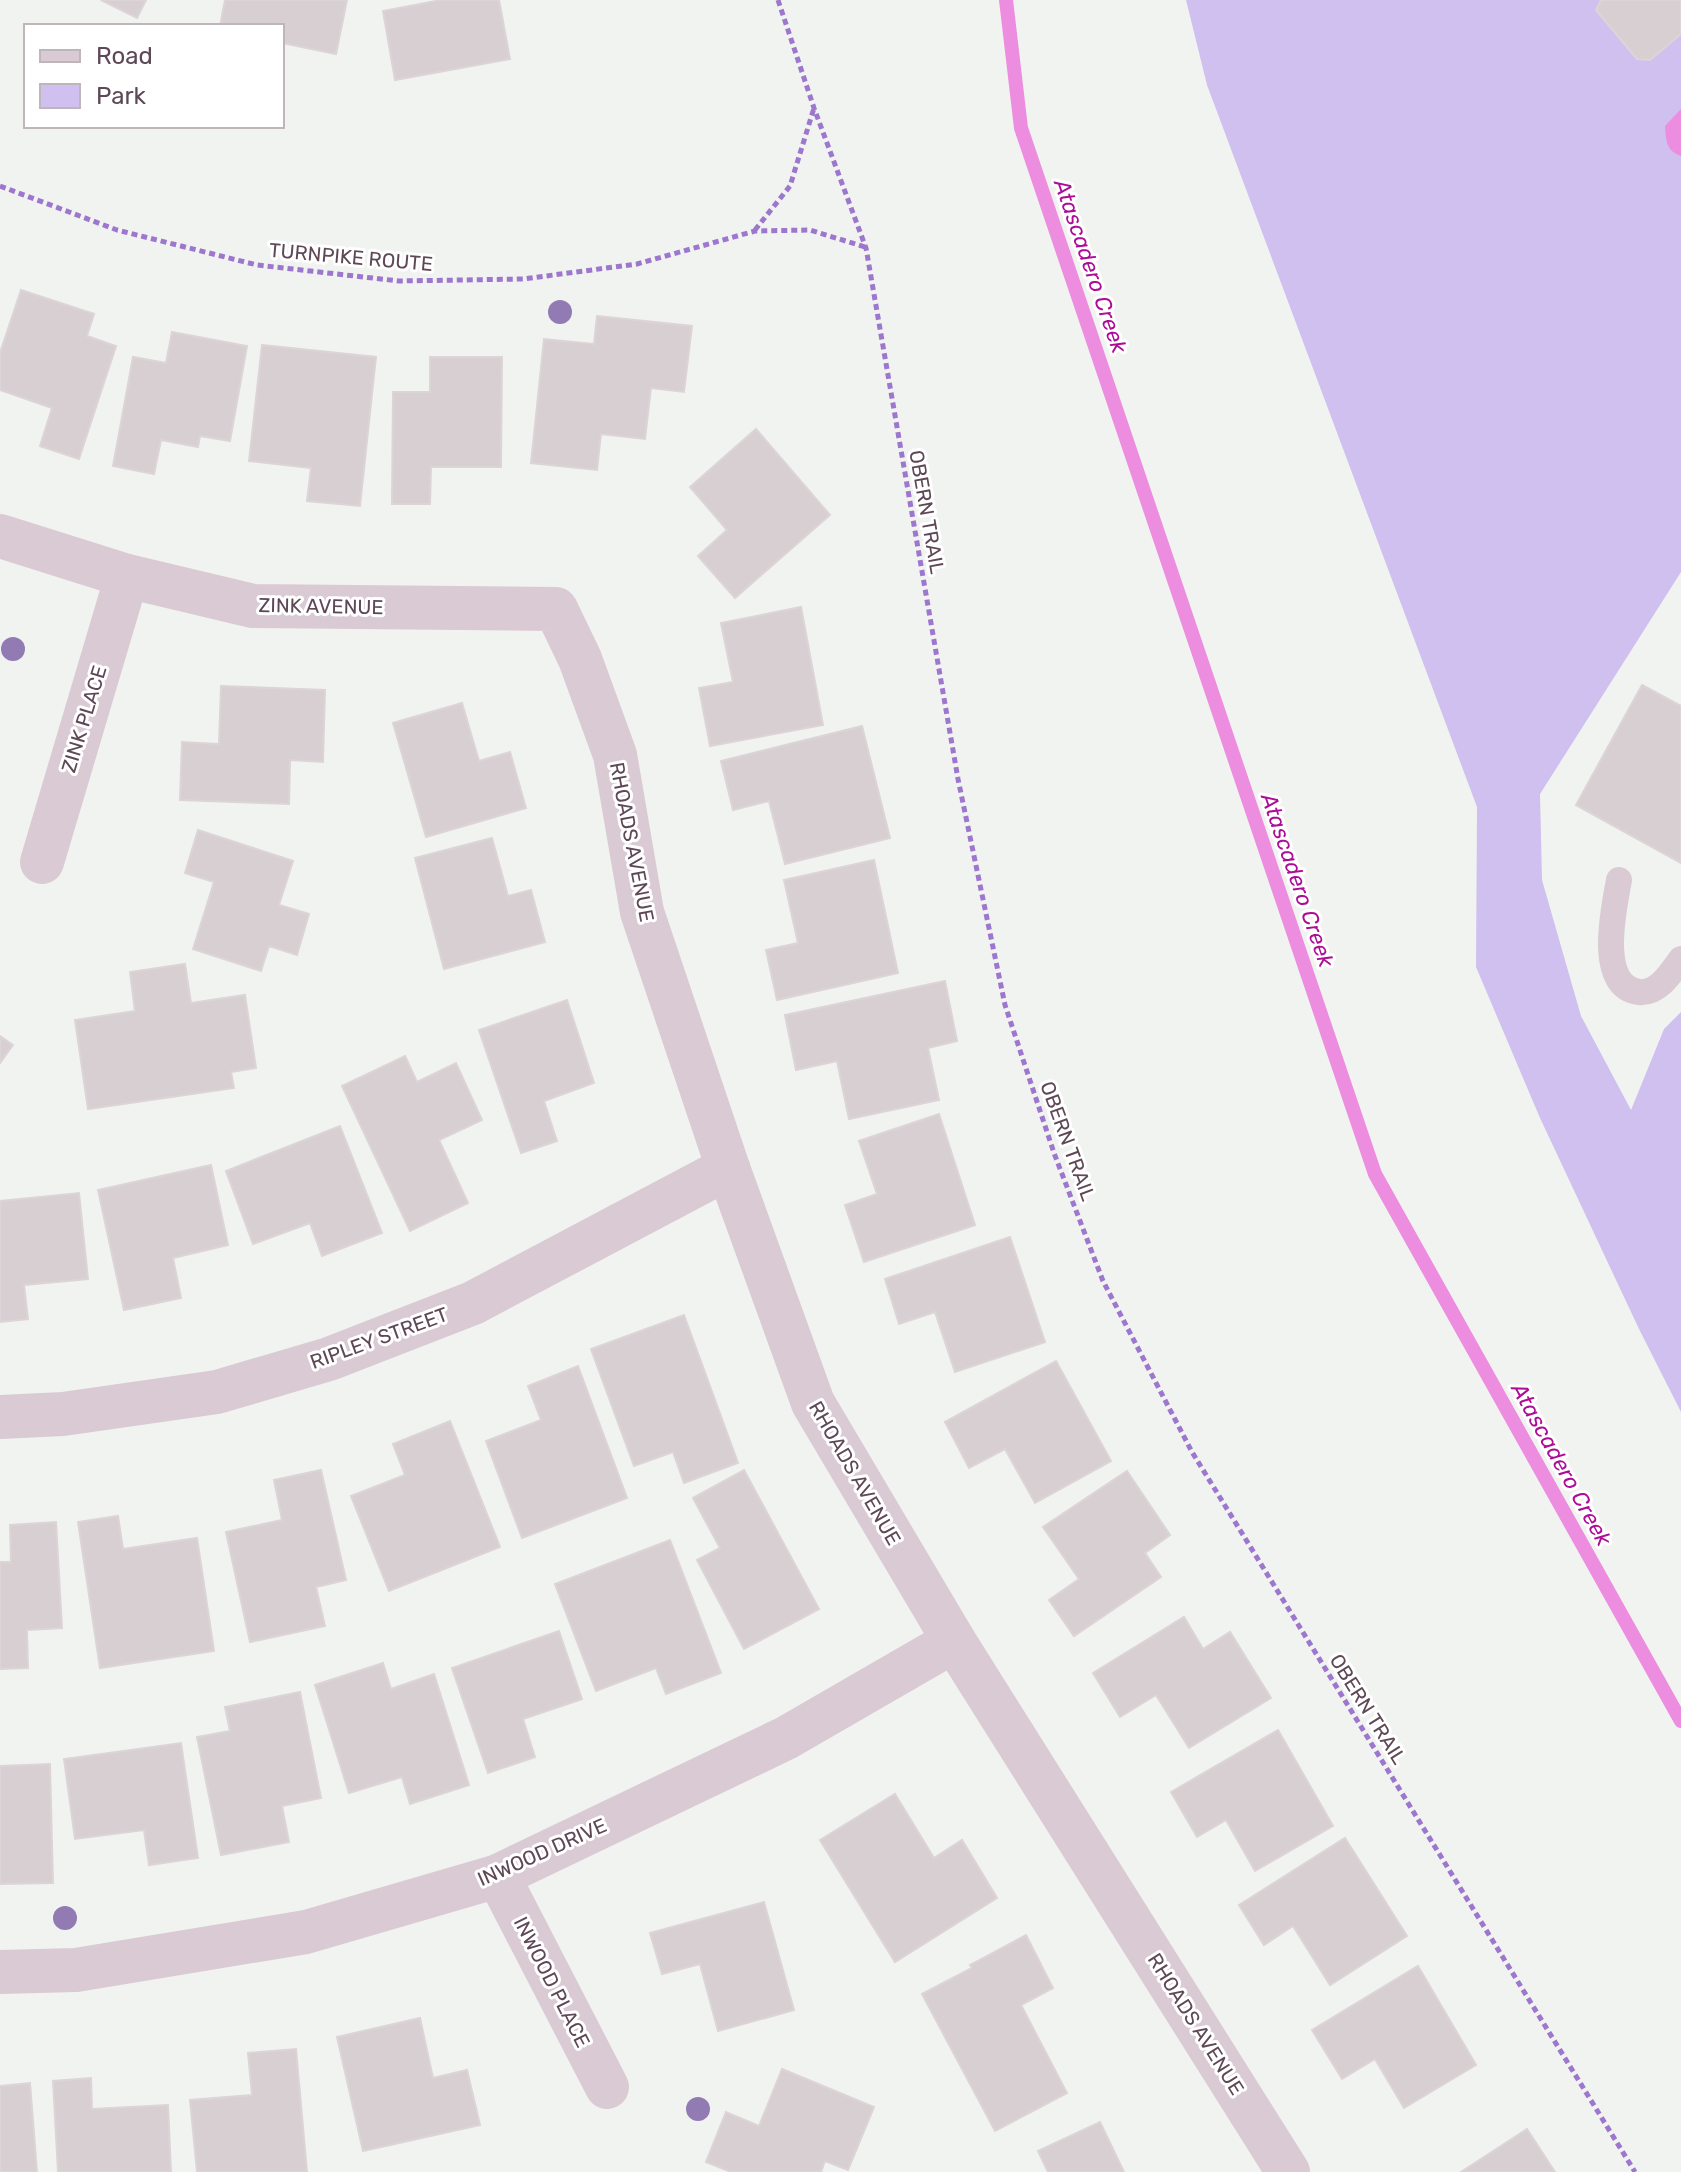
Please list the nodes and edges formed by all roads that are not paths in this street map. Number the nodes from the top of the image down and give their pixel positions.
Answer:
1 (0, 536) edge
2 (127, 576) junction
3 (556, 609) joint
4 (42, 862) dead end
5 (1619, 880) dead end
6 (1681, 959) edge
7 (728, 1168) junction
8 (0, 1417) edge
9 (954, 1641) junction
10 (498, 1876) junction
11 (0, 1972) edge
12 (607, 2087) dead end
13 (1288, 2172) edge

1 - 2 street, ZINK AVENUE
2 - 3 street, ZINK AVENUE
2 - 4 street, ZINK PLACE
3 - 7 street, RHOADS AVENUE
5 - 6 lane
7 - 8 street, RIPLEY STREET
7 - 9 street, RHOADS AVENUE
9 - 10 street, INWOOD DRIVE
9 - 13 street, RHOADS AVENUE
10 - 11 street, INWOOD DRIVE
10 - 12 street, INWOOD PLACE

